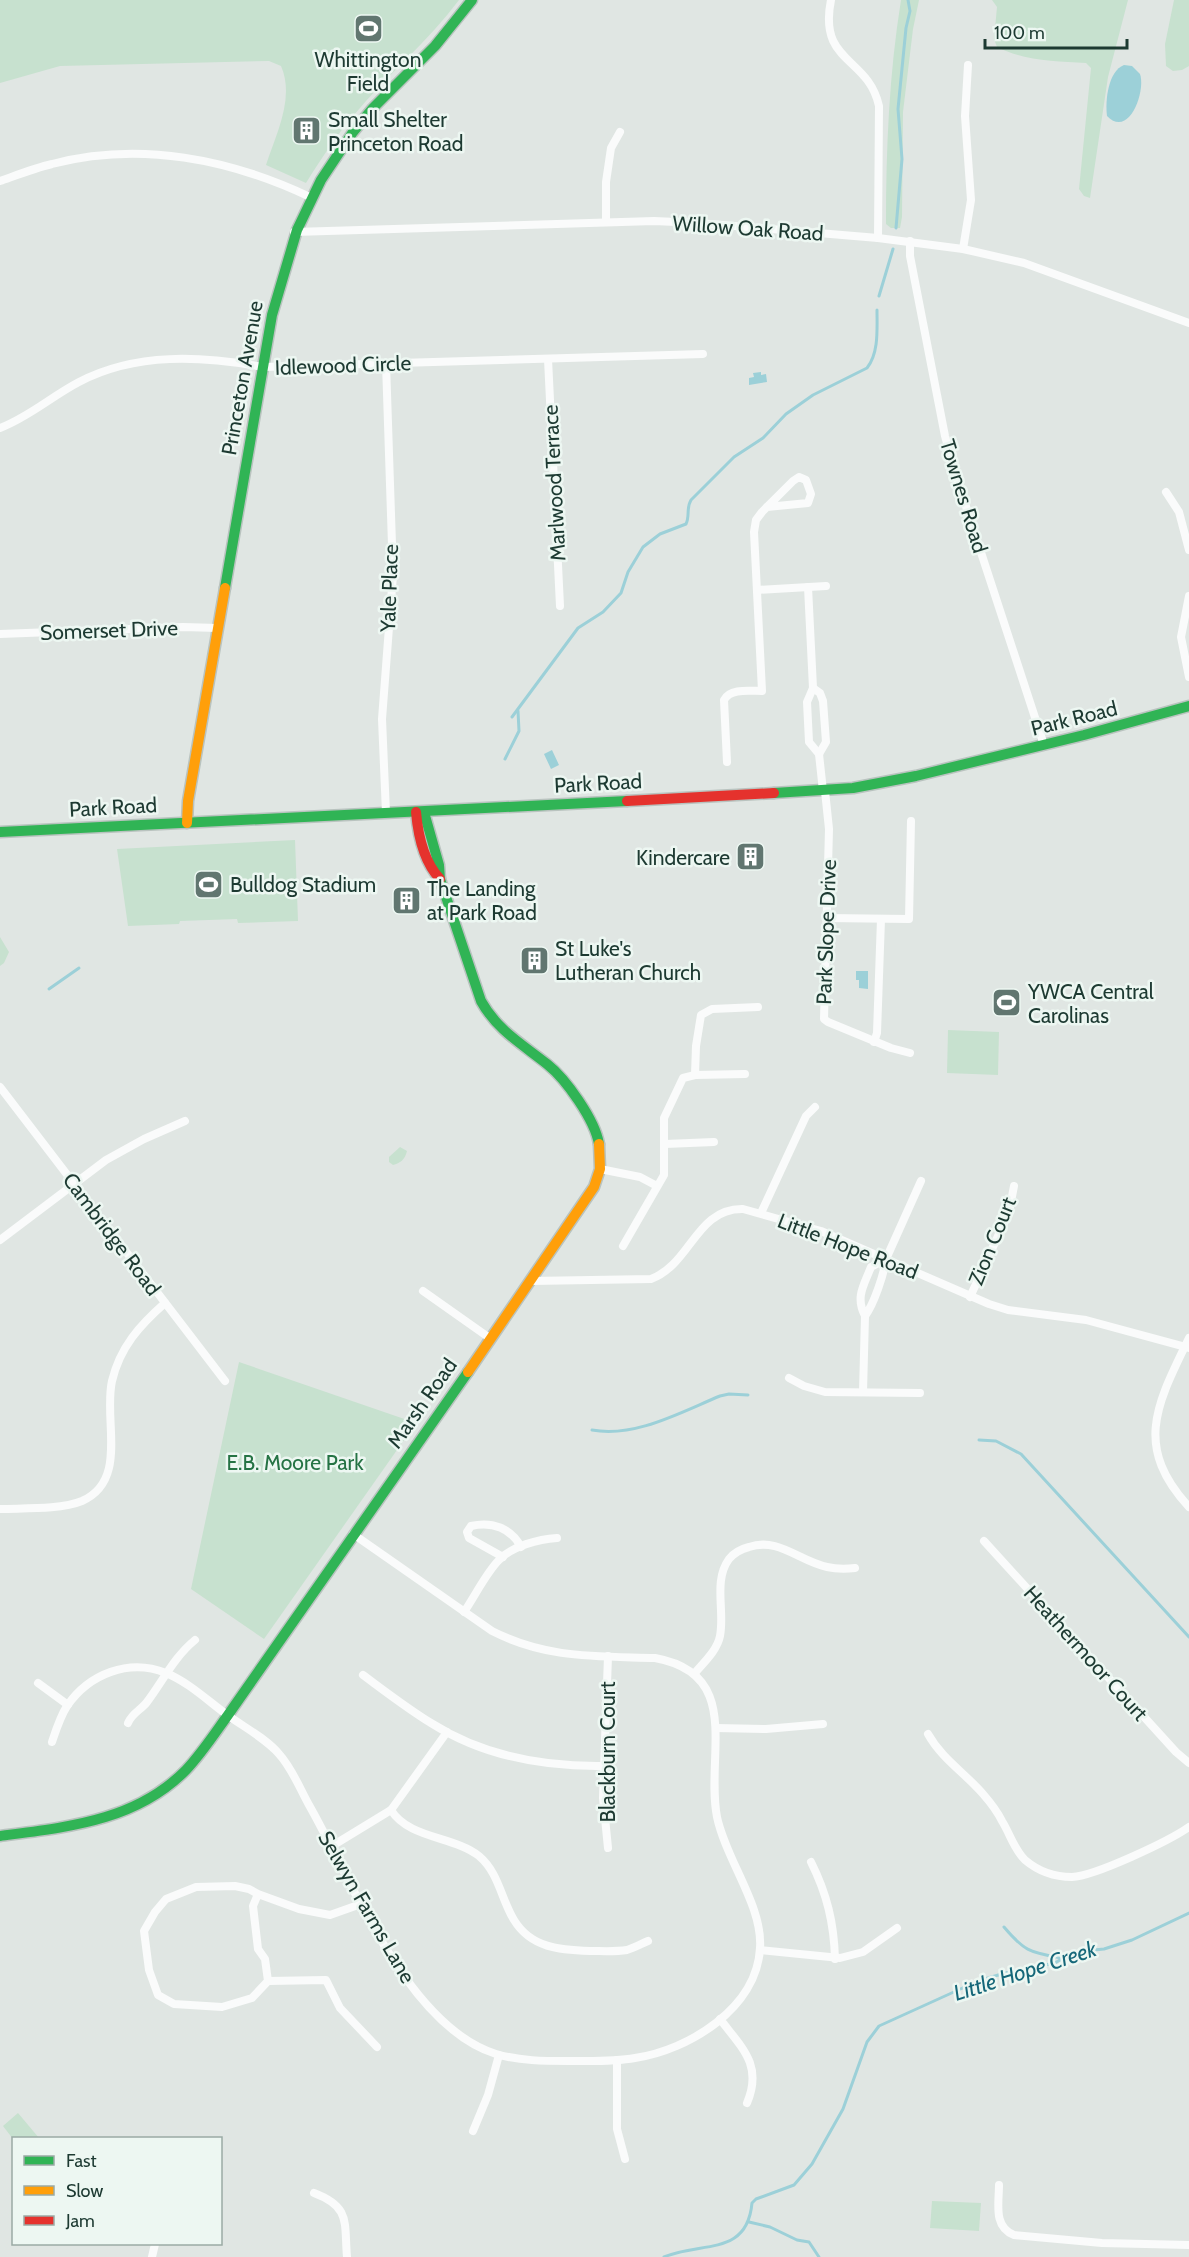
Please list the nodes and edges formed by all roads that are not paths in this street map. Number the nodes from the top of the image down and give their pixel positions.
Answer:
1 (472, 0) edge
2 (831, 0) edge
3 (968, 65) dead end
4 (620, 132) dead end
5 (0, 181) edge
6 (310, 197) junction
7 (606, 222) junction
8 (294, 232) junction
9 (878, 238) junction
10 (910, 241) junction
11 (963, 249) junction
12 (1189, 323) edge
13 (703, 354) dead end
14 (548, 359) junction
15 (386, 363) junction
16 (263, 367) junction
17 (0, 428) edge
18 (1166, 492) dead end
19 (767, 507) junction
20 (1189, 550) edge
21 (826, 586) dead end
22 (808, 587) junction
23 (757, 590) junction
24 (1189, 596) edge
25 (560, 606) dead end
26 (218, 628) junction
27 (0, 634) edge
28 (1189, 677) edge
29 (813, 688) junction
30 (1189, 706) edge
31 (1044, 745) junction
32 (819, 754) junction
33 (727, 762) dead end
34 (824, 791) junction
35 (420, 812) junction
36 (386, 813) junction
37 (911, 821) dead end
38 (187, 823) junction
39 (0, 832) edge
40 (826, 918) junction
41 (880, 919) junction
42 (758, 1007) dead end
43 (874, 1041) junction
44 (910, 1053) dead end
45 (745, 1074) dead end
46 (695, 1075) junction
47 (0, 1087) edge
48 (814, 1107) dead end
49 (185, 1121) dead end
50 (714, 1142) dead end
51 (664, 1144) junction
52 (600, 1169) junction
53 (921, 1181) dead end
54 (73, 1184) junction
55 (657, 1186) junction
56 (1014, 1186) dead end
57 (761, 1213) junction
58 (0, 1240) edge
59 (623, 1246) dead end
60 (886, 1259) junction
61 (531, 1281) junction
62 (423, 1291) dead end
63 (970, 1297) junction
64 (165, 1303) junction
65 (865, 1316) junction
66 (1189, 1338) edge
67 (491, 1339) junction
68 (1187, 1347) edge
69 (789, 1378) dead end
70 (225, 1381) dead end
71 (863, 1392) junction
72 (920, 1393) dead end
73 (1189, 1508) edge
74 (0, 1509) edge
75 (353, 1534) junction
76 (557, 1538) dead end
77 (984, 1541) dead end
78 (521, 1547) junction
79 (503, 1557) junction
80 (855, 1568) dead end
81 (464, 1612) junction
82 (195, 1640) dead end
83 (608, 1656) junction
84 (167, 1673) junction
85 (694, 1674) junction
86 (363, 1675) dead end
87 (38, 1683) dead end
88 (68, 1705) junction
89 (228, 1715) junction
90 (128, 1723) dead end
91 (823, 1724) dead end
92 (716, 1728) junction
93 (447, 1732) junction
94 (928, 1734) dead end
95 (52, 1742) dead end
96 (1189, 1763) edge
97 (604, 1766) junction
98 (391, 1810) junction
99 (1189, 1827) edge
100 (0, 1836) edge
101 (332, 1846) junction
102 (608, 1848) dead end
103 (811, 1862) dead end
104 (258, 1894) junction
105 (361, 1904) junction
106 (897, 1928) dead end
107 (648, 1941) dead end
108 (760, 1950) junction
109 (835, 1959) junction
110 (268, 1981) junction
111 (720, 2019) junction
112 (377, 2047) dead end
113 (499, 2055) junction
114 (617, 2060) junction
115 (747, 2103) dead end
116 (473, 2131) dead end
117 (625, 2159) dead end
118 (999, 2186) dead end
119 (314, 2193) dead end
120 (1189, 2245) edge
121 (348, 2257) edge

1 - 6 street, Princeton Avenue
2 - 9 street
3 - 11 street
4 - 7 street
5 - 6 street
6 - 8 street, Princeton Avenue
7 - 8 street, Willow Oak Road
7 - 9 street, Willow Oak Road
8 - 16 street, Princeton Avenue
9 - 10 street, Willow Oak Road
10 - 11 street, Willow Oak Road
10 - 31 street, Townes Road
11 - 12 street, Willow Oak Road
13 - 14 street, Idlewood Circle
14 - 15 street, Idlewood Circle
14 - 25 street, Marlwood Terrace
15 - 16 street, Idlewood Circle
15 - 36 street, Yale Place
16 - 17 street, Idlewood Circle
16 - 26 street, Princeton Avenue
18 - 20 street
19 - 19 street
19 - 23 street
21 - 22 street
22 - 23 street
22 - 29 street
23 - 33 street
24 - 28 street
26 - 27 street, Somerset Drive
26 - 38 street, Princeton Avenue
29 - 32 street
29 - 32 street
30 - 31 street, Park Road
31 - 34 street, Park Road
32 - 34 street, Park Slope Drive
34 - 35 street, Park Road
34 - 40 street, Park Slope Drive
35 - 36 street, Park Road
35 - 52 street, Marsh Road
36 - 38 street, Park Road
37 - 41 street
38 - 39 street, Park Road
40 - 41 street
40 - 43 street, Park Slope Drive
41 - 43 street
42 - 46 street
43 - 44 street, Park Slope Drive
45 - 46 street
46 - 51 street
47 - 54 street, Cambridge Road
48 - 57 street
49 - 54 street
50 - 51 street
51 - 55 street
52 - 55 street
52 - 61 street, Marsh Road
53 - 60 street
54 - 58 street
54 - 64 street, Cambridge Road
55 - 59 street
56 - 63 street, Zion Court
57 - 60 street, Little Hope Road
57 - 61 street, Little Hope Road
60 - 63 street, Little Hope Road
60 - 65 street
60 - 65 street
61 - 67 street, Marsh Road
62 - 67 street
63 - 68 street, Little Hope Road
64 - 70 street, Cambridge Road
64 - 74 street
65 - 71 street
66 - 68 street
67 - 75 street, Marsh Road
68 - 73 street
69 - 71 street
71 - 72 street
75 - 81 street, Selwyn Farms Lane
75 - 89 street, Marsh Road
76 - 78 street
77 - 96 street, Heathermoor Court
78 - 79 street
78 - 79 street
79 - 81 street
80 - 85 street
81 - 83 street, Selwyn Farms Lane
82 - 84 street
83 - 85 street, Selwyn Farms Lane
83 - 97 street, Blackburn Court
84 - 88 street, Selwyn Farms Lane
84 - 89 street, Selwyn Farms Lane
84 - 90 street
85 - 92 street, Selwyn Farms Lane
86 - 93 street
87 - 88 street
88 - 95 street, Selwyn Farms Lane
89 - 100 street, Marsh Road
89 - 101 street, Selwyn Farms Lane
91 - 92 street
92 - 108 street, Selwyn Farms Lane
93 - 97 street
93 - 98 street
94 - 99 street
97 - 102 street, Blackburn Court
98 - 101 street
98 - 107 street
101 - 105 street, Selwyn Farms Lane
103 - 109 street
104 - 105 street
104 - 110 street
104 - 110 street
105 - 113 street, Selwyn Farms Lane
106 - 109 street
108 - 109 street
108 - 111 street, Selwyn Farms Lane
110 - 112 street
111 - 114 street, Selwyn Farms Lane
111 - 115 street
113 - 114 street, Selwyn Farms Lane
113 - 116 street
114 - 117 street
118 - 120 street
119 - 121 street

